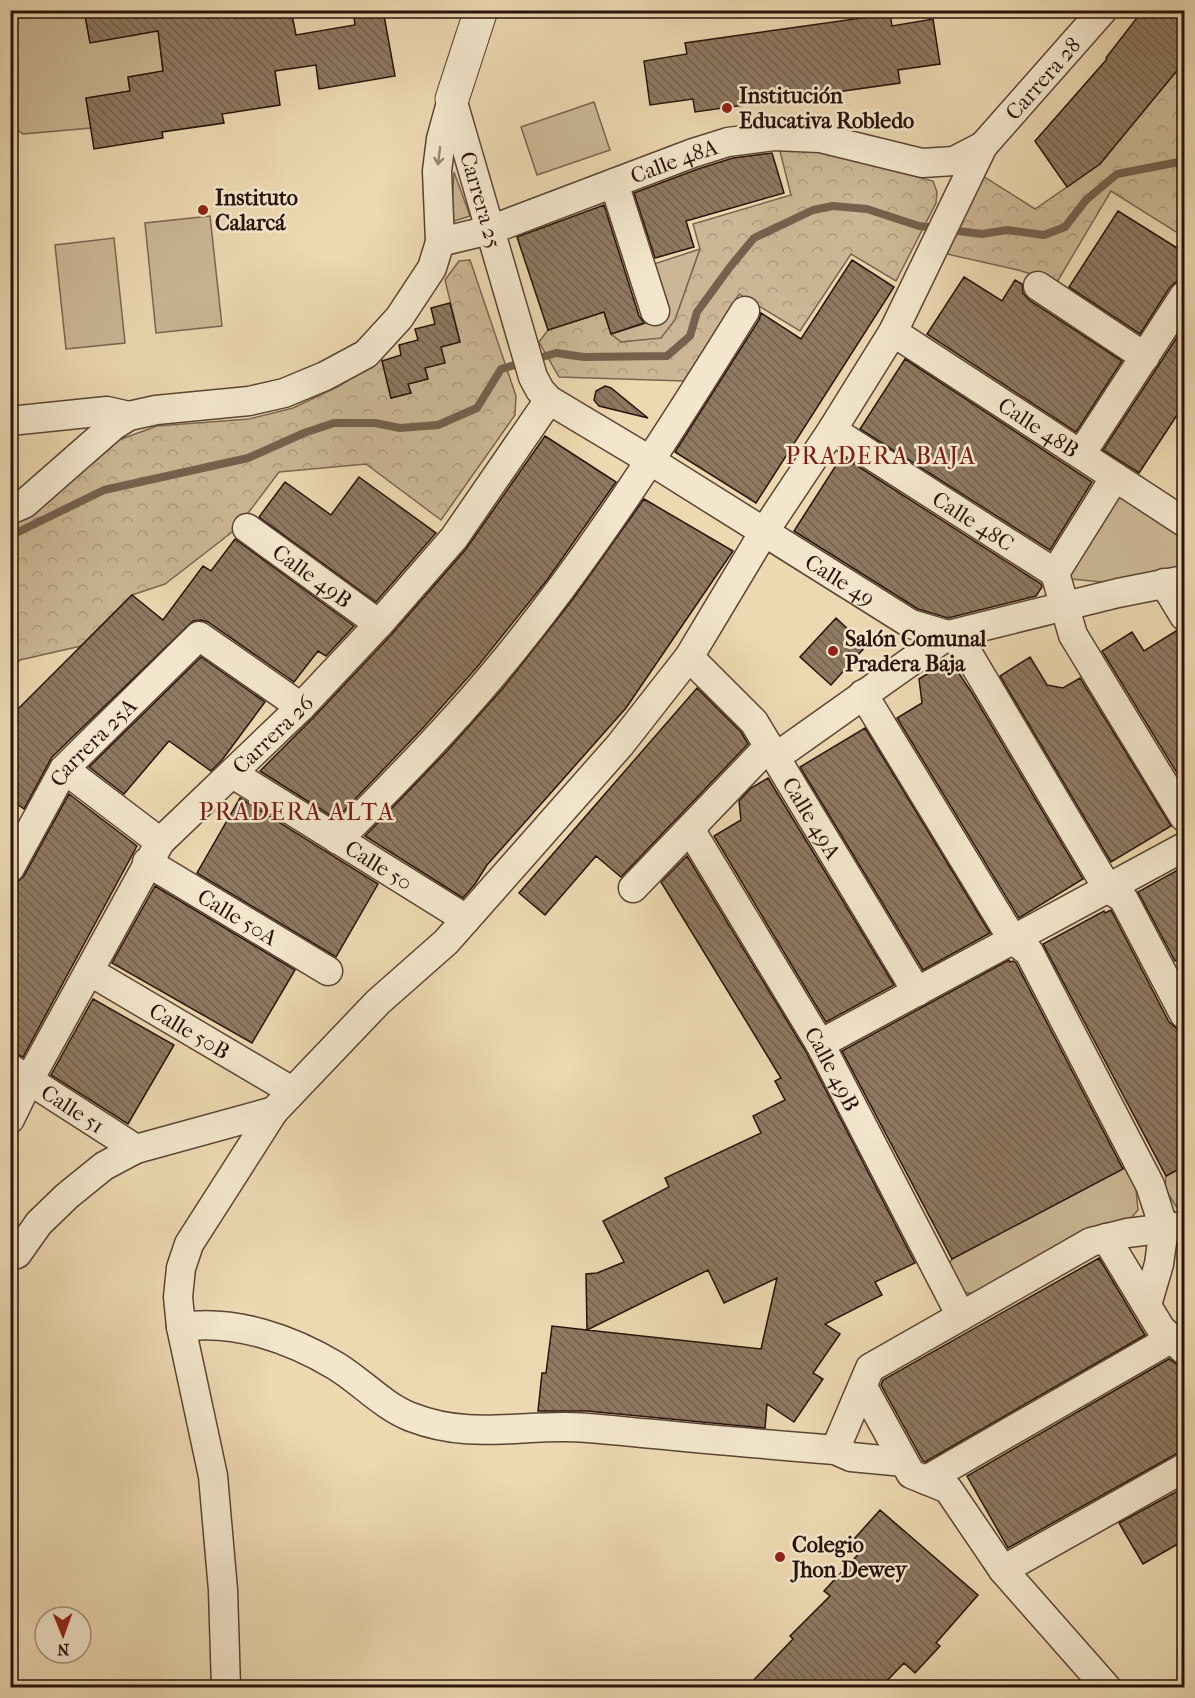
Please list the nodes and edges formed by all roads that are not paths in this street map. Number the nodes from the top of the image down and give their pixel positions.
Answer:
1 (481, 10) edge
2 (1103, 10) edge
3 (452, 99) junction
4 (983, 146) junction
5 (614, 183) junction
6 (490, 230) junction
7 (440, 242) junction
8 (1038, 286) dead end
9 (1185, 296) edge
10 (655, 311) dead end
11 (745, 311) dead end
12 (893, 332) junction
13 (1144, 357) junction
14 (541, 389) junction
15 (129, 416) junction
16 (10, 421) edge
17 (832, 430) junction
18 (1081, 454) junction
19 (651, 461) junction
20 (1115, 477) junction
21 (10, 510) edge
22 (1185, 522) edge
23 (247, 528) dead end
24 (764, 532) junction
25 (1055, 573) junction
26 (1174, 582) edge
27 (1063, 607) junction
28 (1185, 616) edge
29 (379, 624) junction
30 (948, 635) junction
31 (689, 657) junction
32 (863, 694) junction
33 (301, 707) junction
34 (773, 751) junction
35 (64, 770) junction
36 (233, 774) junction
37 (1185, 817) edge
38 (690, 828) junction
39 (338, 840) junction
40 (1185, 847) edge
41 (154, 852) junction
42 (10, 868) edge
43 (633, 888) dead end
44 (1108, 889) junction
45 (466, 920) junction
46 (1013, 940) junction
47 (89, 971) junction
48 (328, 971) dead end
49 (1175, 974) edge
50 (917, 992) junction
51 (1185, 1014) edge
52 (820, 1044) junction
53 (20, 1074) edge
54 (283, 1101) junction
55 (10, 1119) edge
56 (136, 1149) junction
57 (1174, 1227) edge
58 (1106, 1238) junction
59 (10, 1256) edge
60 (1147, 1305) junction
61 (961, 1316) junction
62 (182, 1327) junction
63 (1178, 1344) edge
64 (863, 1387) junction
65 (835, 1450) junction
66 (904, 1462) junction
67 (1185, 1468) edge
68 (926, 1480) junction
69 (1003, 1570) junction
70 (226, 1688) edge
71 (1107, 1688) edge

1 - 3 street
2 - 4 street, Carrera 28
3 - 6 street, Carrera 25
3 -> 7 street
4 - 5 street, Calle 48A
4 - 12 street
5 - 6 street, Calle 48A
5 - 10 street
6 - 7 street, Calle 48A
6 - 14 street, Carrera 25
7 - 15 street
8 - 13 street
9 - 13 street
11 - 19 street
12 - 17 street
12 - 18 street, Calle 48B
13 - 18 street
14 - 19 street, Calle 49
14 - 29 street, Carrera 26
15 - 16 street
15 - 21 street
17 - 24 street
17 - 25 street, Calle 48C
18 - 20 street, Calle 48B
19 - 24 street, Calle 49
19 - 39 street
20 - 22 street, Calle 48B
20 - 25 street
23 - 29 street, Calle 49B
24 - 30 street, Calle 49
24 - 31 street
25 - 27 street
26 - 27 street
26 - 28 street
27 - 30 street
27 - 37 street
29 - 33 street, Carrera 26
30 - 32 street
30 - 44 street, Calle 49
31 - 34 street, Calle 49A
31 - 45 street
32 - 34 street
32 - 46 street
33 - 35 street, Carrera 25A
33 - 36 street, Carrera 26
34 - 38 street
34 - 50 street, Calle 49A
35 - 41 street, Calle 50A
35 - 42 street, Carrera 25A
36 - 39 street, Calle 50
36 - 41 street, Carrera 26
38 - 43 street
38 - 52 street, Calle 49B
39 - 45 street, Calle 50
40 - 44 street
41 - 47 street, Carrera 26
41 - 48 street, Calle 50A
44 - 46 street
44 - 49 street, Calle 49
45 - 54 street
46 - 50 street
46 - 57 street
47 - 53 street, Carrera 26
47 - 54 street, Calle 50B
49 - 51 street, Calle 49
50 - 52 street
52 - 61 street, Calle 49B
53 - 55 street, Carrera 26
53 - 56 street, Calle 51
54 - 56 street
54 - 62 street
56 - 59 street
57 - 58 street
57 - 60 street
58 - 60 street
58 - 61 street
60 - 63 street
61 - 64 street
62 - 65 street
62 - 70 street
63 - 68 street
64 - 65 street
64 - 66 street
65 - 66 street
66 - 68 street
67 - 69 street
68 - 69 street
69 - 71 street

